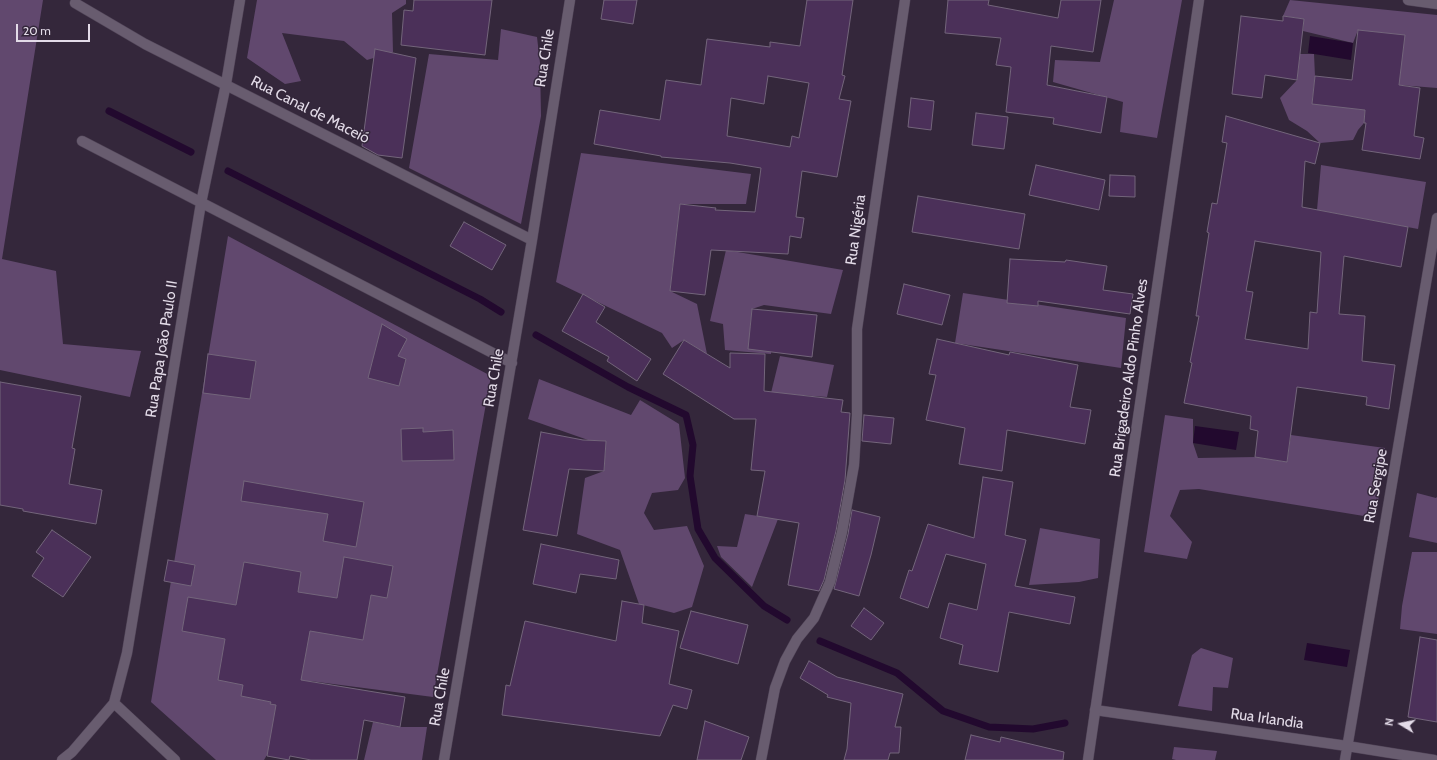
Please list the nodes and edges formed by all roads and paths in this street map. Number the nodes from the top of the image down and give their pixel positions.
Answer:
1 (240, 0) edge
2 (570, 0) edge
3 (905, 0) edge
4 (1199, 0) edge
5 (1408, 0) edge
6 (75, 3) dead end
7 (1437, 4) edge
8 (226, 84) junction
9 (82, 141) dead end
10 (201, 203) junction
11 (1437, 218) edge
12 (532, 240) junction
13 (512, 363) junction
14 (114, 703) junction
15 (1095, 710) junction
16 (1348, 746) junction
17 (62, 760) edge
18 (175, 760) edge
19 (444, 760) edge
20 (761, 760) edge
21 (1088, 760) edge
22 (1345, 760) edge
23 (1434, 760) edge

1 - 8 street, Rua Papa João Paulo II
2 - 12 street, Rua Chile
3 - 20 street, Rua Nigéria
4 - 15 street, Rua Brigadeiro Aldo Pinho Alves
5 - 7 street
6 - 8 street, Rua Canal de Maceió
8 - 10 street, Rua Papa João Paulo II
8 - 12 street, Rua Canal de Maceió
9 - 10 street
10 - 13 street
10 - 14 street, Rua Papa João Paulo II
11 - 16 street, Rua Sergipe
12 - 13 street, Rua Chile
13 - 19 street, Rua Chile
14 - 17 street
14 - 18 street
15 - 16 street, Rua Irlandia
15 - 21 street, Rua Brigadeiro Aldo Pinho Alves
16 - 22 street, Rua Sergipe
16 - 23 street, Rua Irlandia

